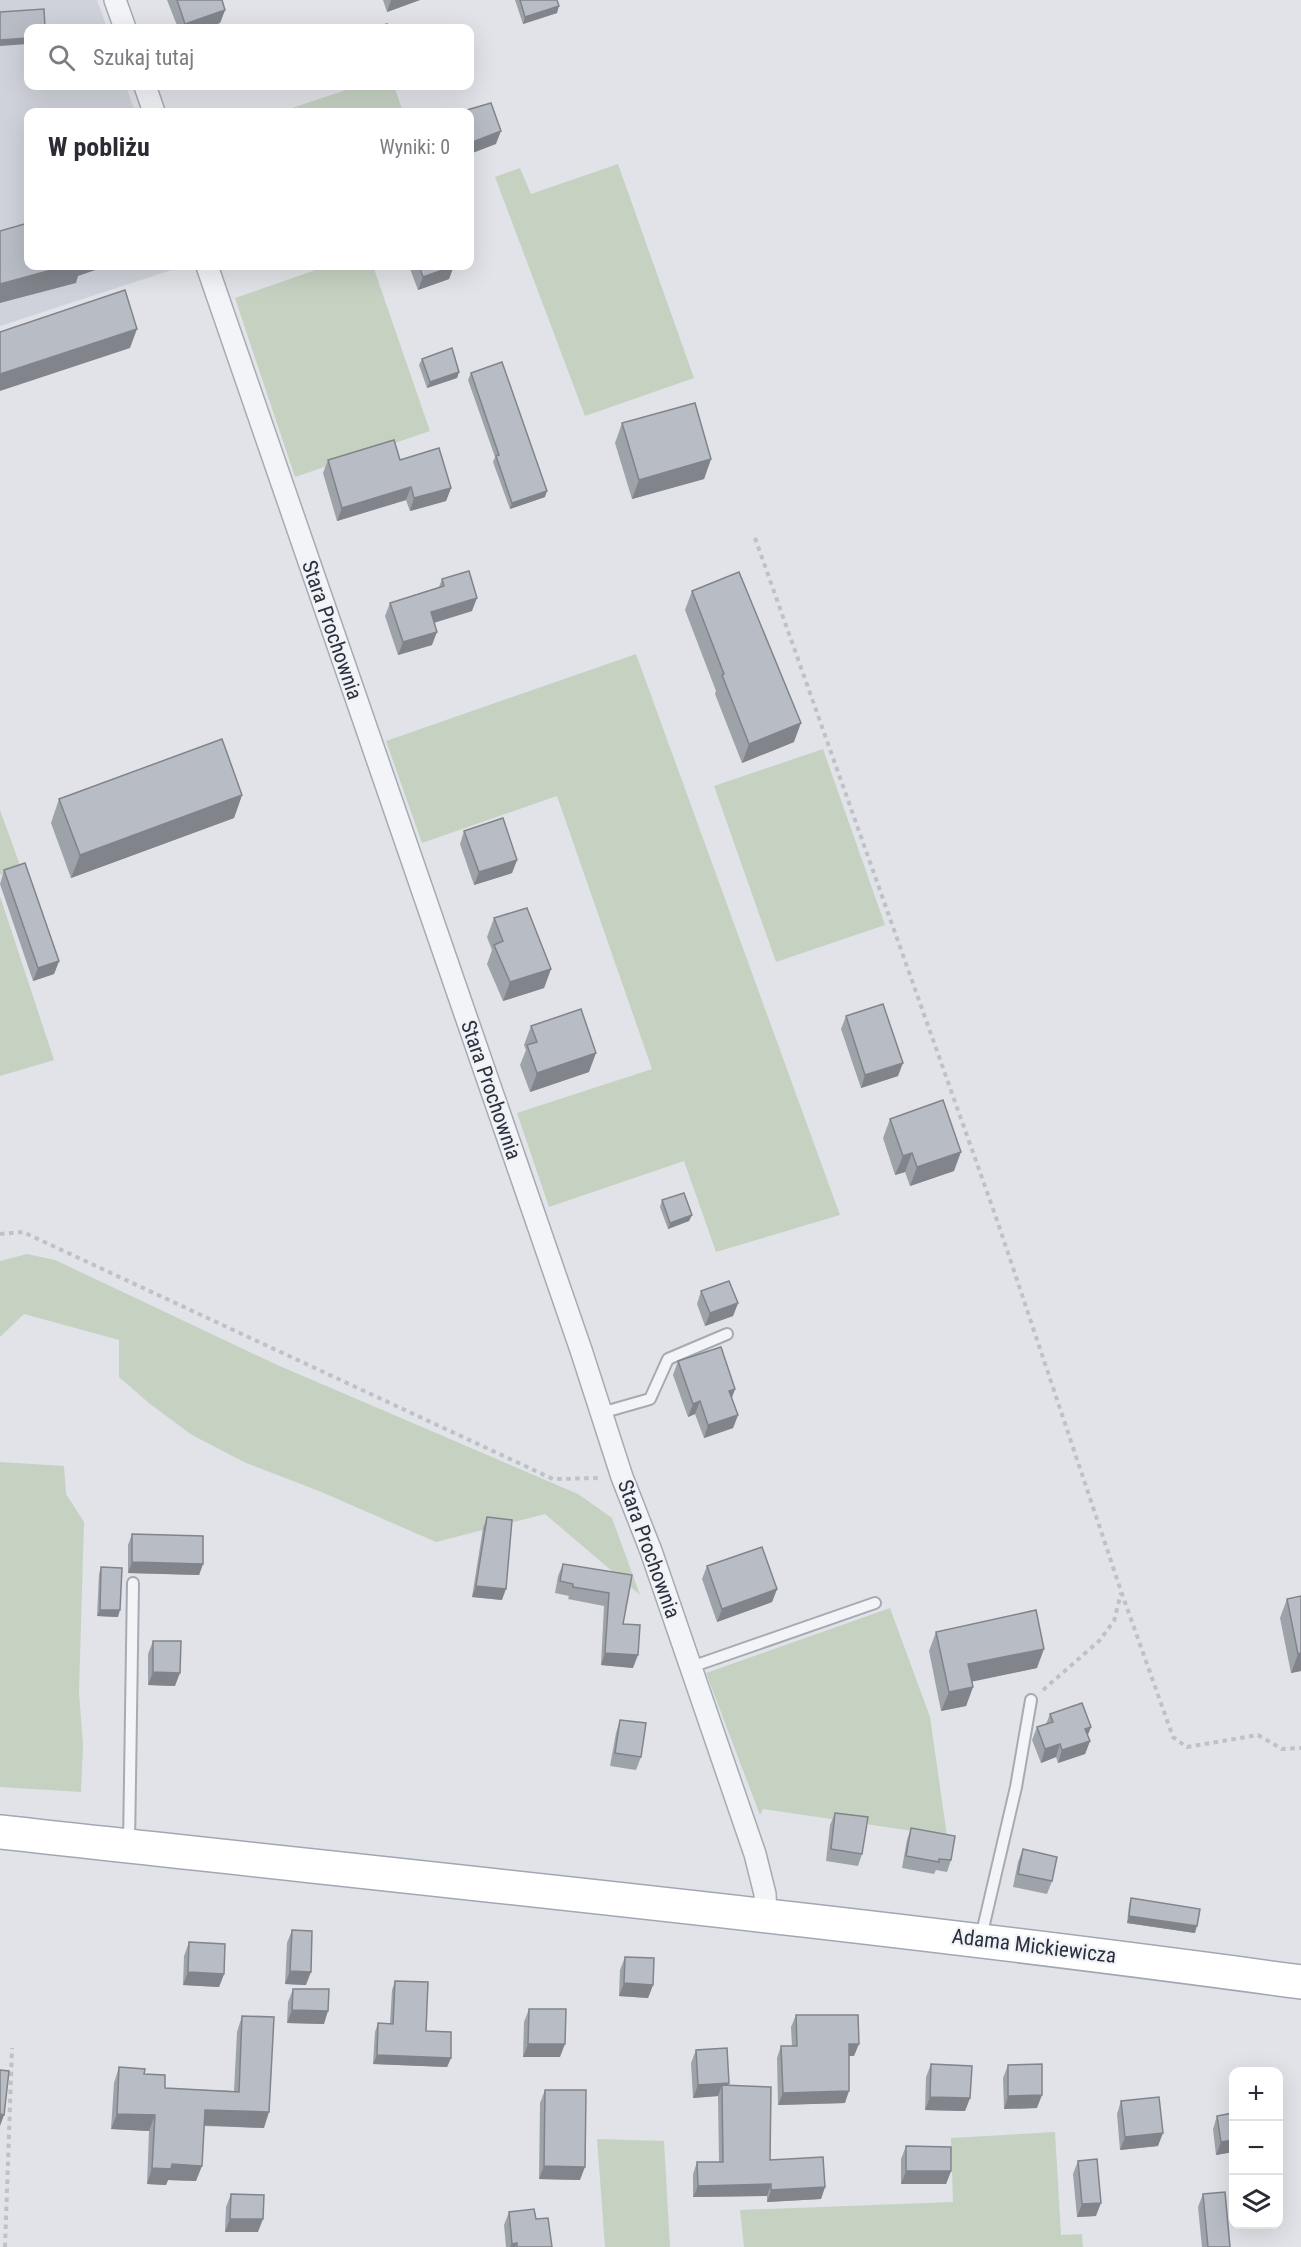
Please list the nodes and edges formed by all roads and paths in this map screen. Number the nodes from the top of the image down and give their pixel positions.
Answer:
1 (115, 0) edge
2 (124, 24) edge
3 (146, 90) edge
4 (153, 108) edge
5 (208, 270) edge
6 (755, 538) dead end
7 (0, 1234) edge
8 (727, 1334) dead end
9 (601, 1413) junction
10 (622, 1477) junction
11 (133, 1583) dead end
12 (1121, 1591) junction
13 (875, 1603) dead end
14 (691, 1667) junction
15 (1031, 1700) joint
16 (1301, 1748) edge
17 (0, 1832) edge
18 (129, 1847) junction
19 (766, 1916) junction
20 (981, 1940) junction
21 (1301, 1982) edge
22 (12, 2048) dead end
23 (5, 2247) edge

1 - 2 street
3 - 4 street
5 - 9 street, Stara Prochownia
6 - 12 path
7 - 10 path
8 - 9 lane
9 - 10 street, Stara Prochownia
10 - 14 street, Stara Prochownia
11 - 18 lane
12 - 15 path
12 - 16 path
13 - 14 lane
14 - 19 street, Stara Prochownia
15 - 20 lane
17 - 18 main road, Adama Mickiewicza
18 - 19 main road, Adama Mickiewicza
19 - 20 main road, Adama Mickiewicza
20 - 21 main road, Adama Mickiewicza
22 - 23 path

